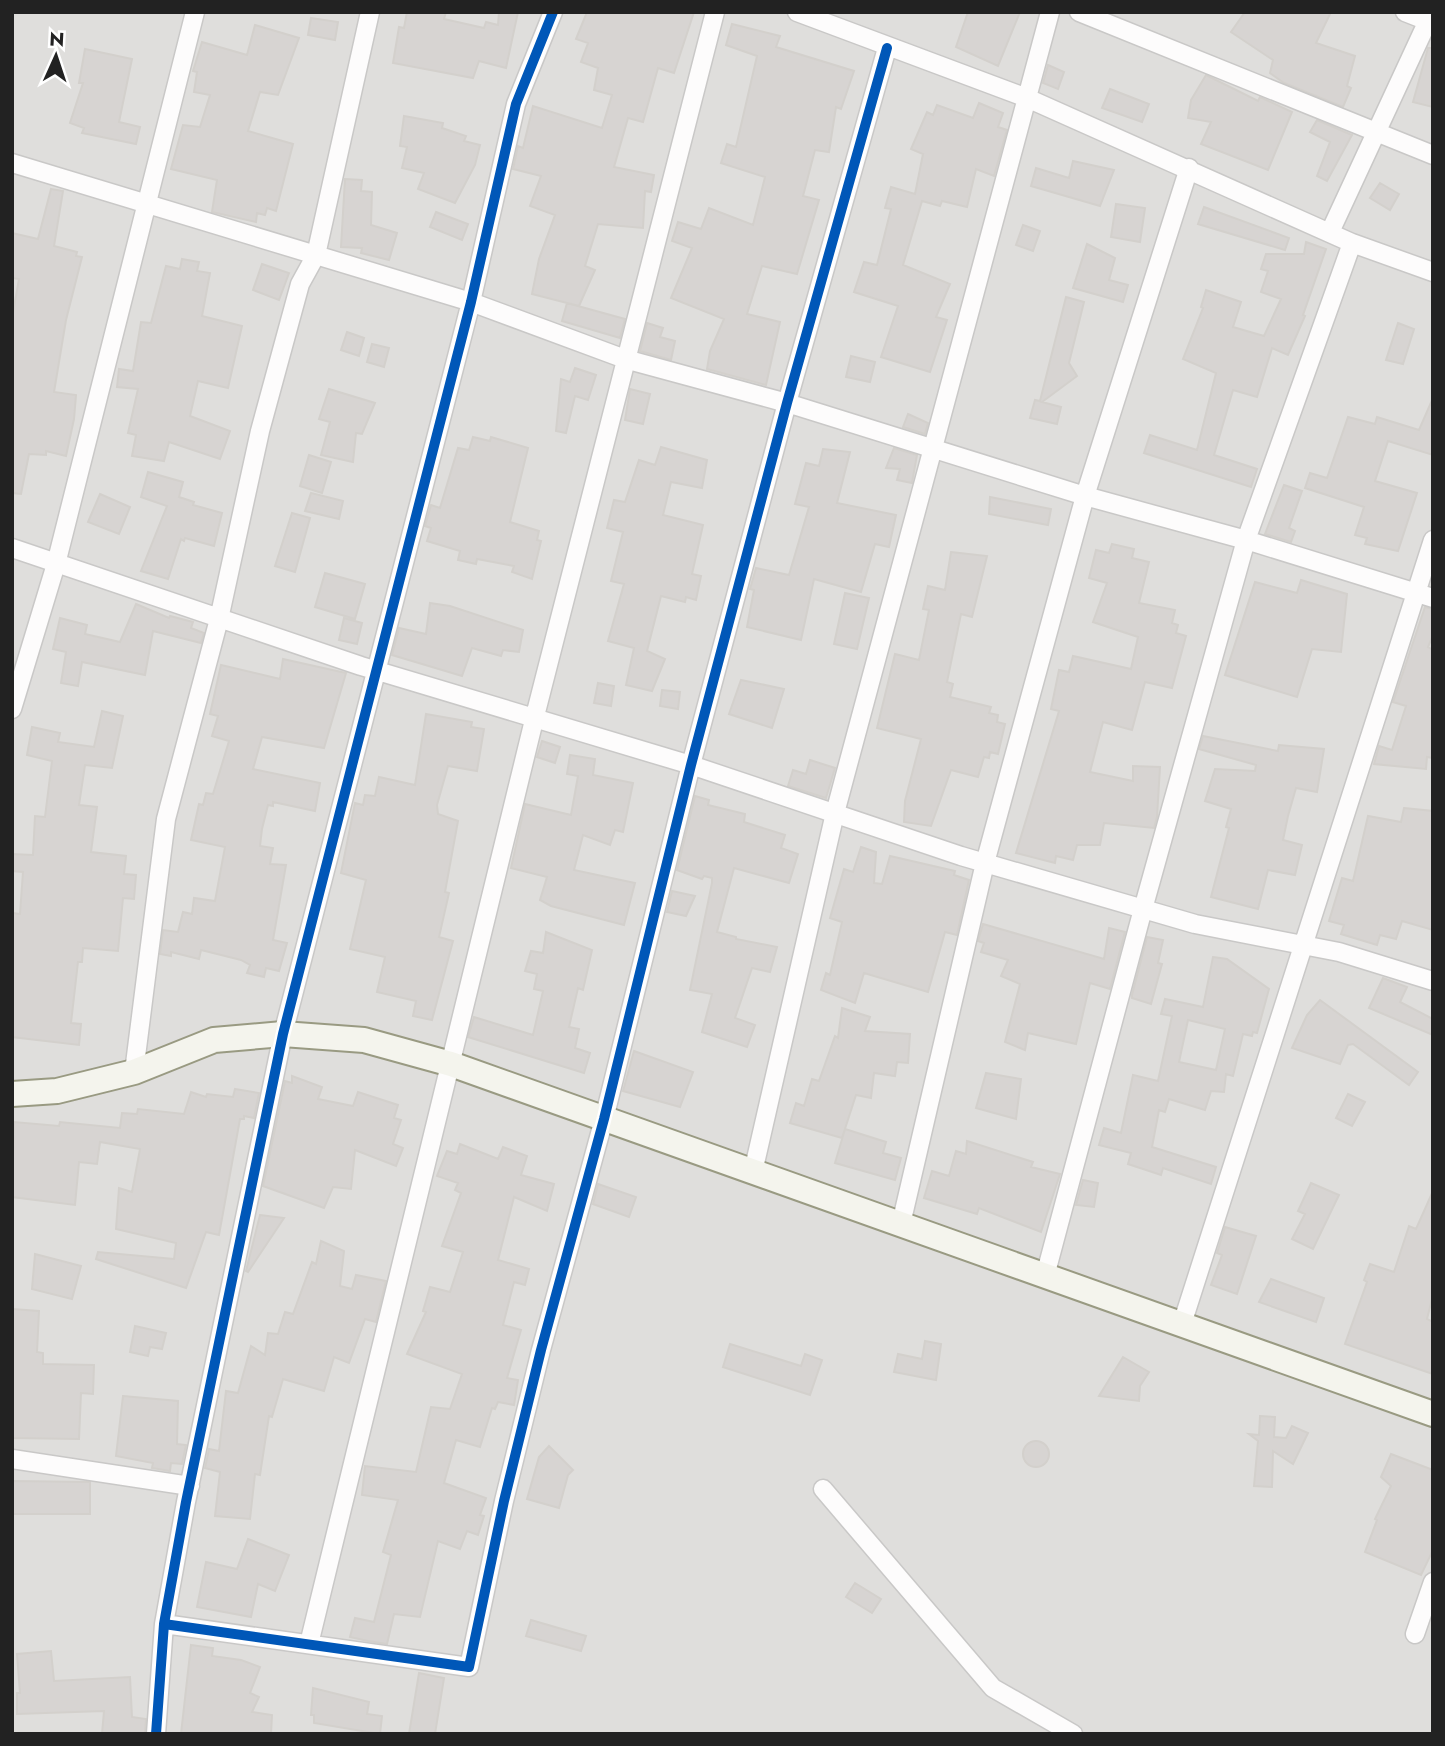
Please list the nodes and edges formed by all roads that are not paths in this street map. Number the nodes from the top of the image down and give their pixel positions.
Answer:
1 (195, 12) edge
2 (370, 12) edge
3 (553, 12) edge
4 (715, 12) edge
5 (797, 12) edge
6 (1051, 12) edge
7 (1079, 12) edge
8 (1405, 12) edge
9 (1430, 17) edge
10 (887, 48) junction
11 (1027, 98) junction
12 (1374, 133) junction
13 (1433, 155) edge
14 (12, 163) edge
15 (1189, 168) junction
16 (149, 203) junction
17 (1330, 232) junction
18 (1352, 243) junction
19 (316, 255) junction
20 (1433, 272) edge
21 (471, 302) junction
22 (625, 359) junction
23 (787, 403) junction
24 (933, 449) junction
25 (1085, 496) junction
26 (1246, 540) junction
27 (1433, 540) edge
28 (12, 548) edge
29 (56, 564) junction
30 (1414, 591) junction
31 (1433, 598) edge
32 (219, 619) junction
33 (374, 670) junction
34 (12, 709) edge
35 (536, 716) junction
36 (691, 765) junction
37 (835, 813) junction
38 (985, 863) junction
39 (1143, 909) junction
40 (1433, 981) edge
41 (283, 1034) junction
42 (451, 1064) junction
43 (134, 1072) junction
44 (12, 1094) edge
45 (604, 1119) junction
46 (753, 1172) junction
47 (901, 1224) junction
48 (1045, 1276) junction
49 (1182, 1324) junction
50 (1433, 1414) edge
51 (12, 1459) edge
52 (190, 1486) junction
53 (823, 1489) dead end
54 (1433, 1582) edge
55 (164, 1624) junction
56 (1415, 1634) dead end
57 (309, 1644) junction
58 (156, 1734) edge
59 (1073, 1734) edge

1 - 16 street
2 - 19 street
3 - 21 street
4 - 22 street
5 - 10 street
6 - 11 street
7 - 12 street
8 - 9 street
9 - 12 street
10 - 11 street
10 - 23 street
11 - 15 street
11 - 24 street
12 - 13 street
12 - 17 street
14 - 16 street
15 - 17 street
15 - 25 street
16 - 19 street
16 - 29 street
17 - 18 street
18 - 20 street
18 - 26 street
19 - 21 street
19 - 32 street
21 - 22 street
21 - 33 street
22 - 23 street
22 - 35 street
23 - 24 street
23 - 36 street
24 - 25 street
24 - 37 street
25 - 26 street
25 - 38 street
26 - 30 street
26 - 39 street
27 - 30 street
28 - 29 street
29 - 32 street
29 - 34 street
30 - 31 street
30 - 49 street
32 - 33 street
32 - 43 street
33 - 35 street
33 - 41 street
35 - 36 street
35 - 42 street
36 - 37 street
36 - 45 street
37 - 38 street
37 - 46 street
38 - 39 street
38 - 47 street
39 - 40 street
39 - 48 street
41 - 42 main road
41 - 43 main road
41 - 52 street
42 - 45 main road
42 - 57 street
43 - 44 main road
45 - 46 main road
45 - 57 street
46 - 47 main road
47 - 48 main road
48 - 49 main road
49 - 50 main road
51 - 52 street
52 - 55 street
53 - 59 street
54 - 56 street
55 - 57 street
55 - 58 street

